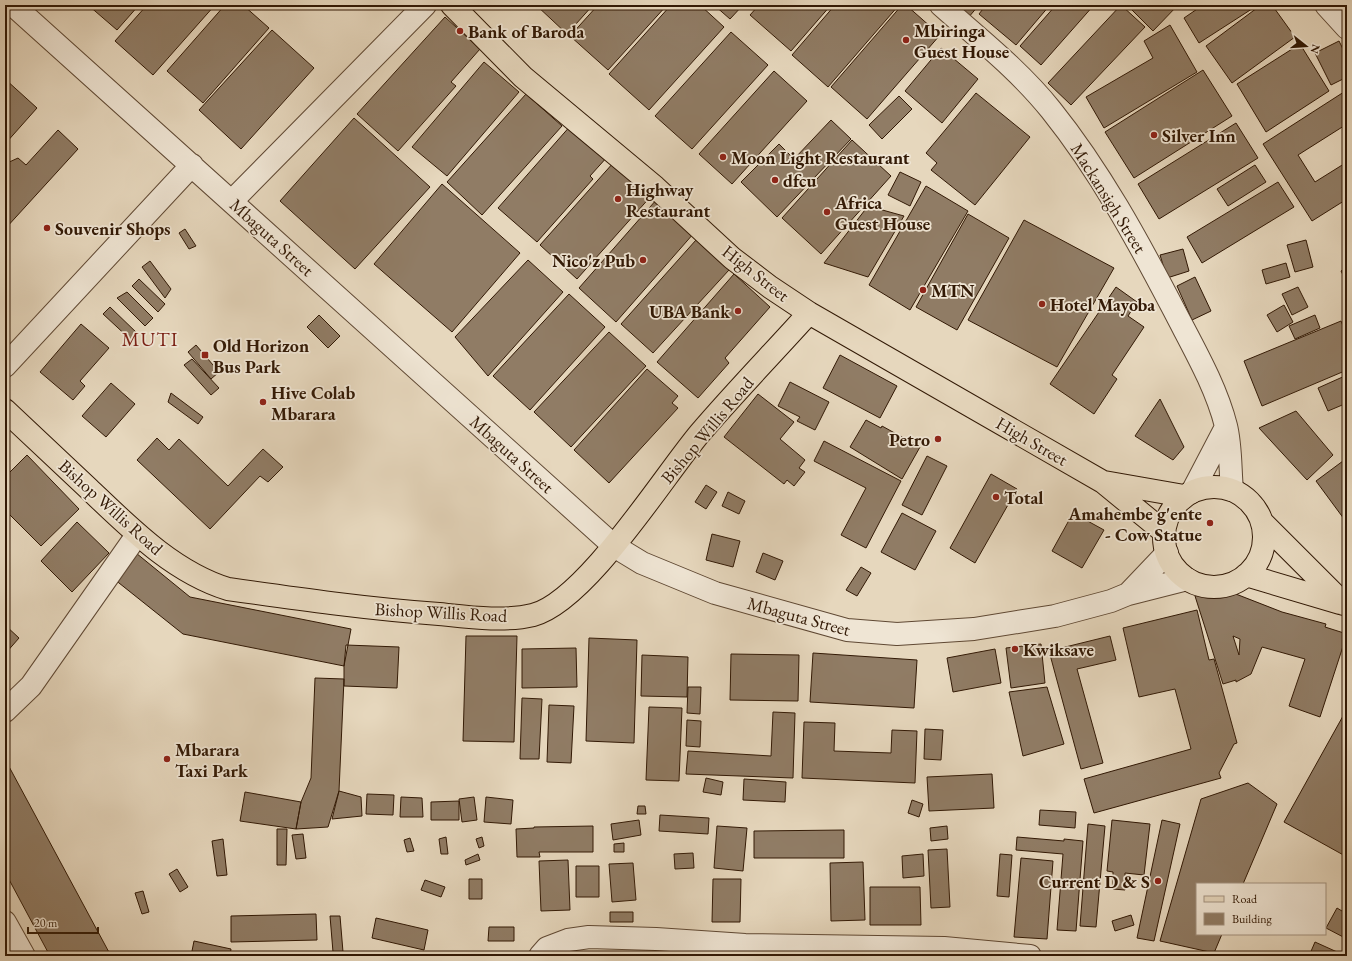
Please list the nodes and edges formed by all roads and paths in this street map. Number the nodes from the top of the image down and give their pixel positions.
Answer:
1 (13, 5) edge
2 (425, 5) edge
3 (452, 5) edge
4 (941, 5) edge
5 (1326, 5) edge
6 (1347, 28) edge
7 (192, 165) junction
8 (232, 201) junction
9 (809, 313) junction
10 (5, 366) edge
11 (5, 410) edge
12 (1226, 427) junction
13 (1103, 482) junction
14 (1232, 490) junction
15 (1188, 494) junction
16 (1262, 522) junction
17 (137, 535) junction
18 (1165, 542) junction
19 (614, 546) junction
20 (1246, 575) junction
21 (1187, 579) junction
22 (1128, 594) junction
23 (1345, 605) edge
24 (5, 711) edge
25 (5, 922) edge
26 (24, 956) edge
27 (540, 956) edge
28 (1030, 956) edge

1 - 7 street, Mbaguta Street
2 - 8 street
3 - 9 main road, High Street
4 - 12 street, Mackansigh Street
5 - 6 street
7 - 8 street, Mbaguta Street
7 - 10 street
8 - 19 street, Mbaguta Street
9 - 13 main road, High Street
9 - 19 main road, Bishop Willis Road
11 - 17 main road, Bishop Willis Road
12 - 14 street, Mackansigh Street
12 - 15 street
13 - 15 main road, High Street
13 - 18 main road, High Street
14 - 15 main road
14 - 16 main road
15 - 18 main road
16 - 20 main road
16 - 23 main road
17 - 19 main road, Bishop Willis Road
17 - 24 street
18 - 21 main road
18 - 22 street, Mbaguta Street
19 - 22 street, Mbaguta Street
20 - 21 main road
20 - 23 main road
21 - 22 street, Mbaguta Street
25 - 26 street
27 - 28 street

